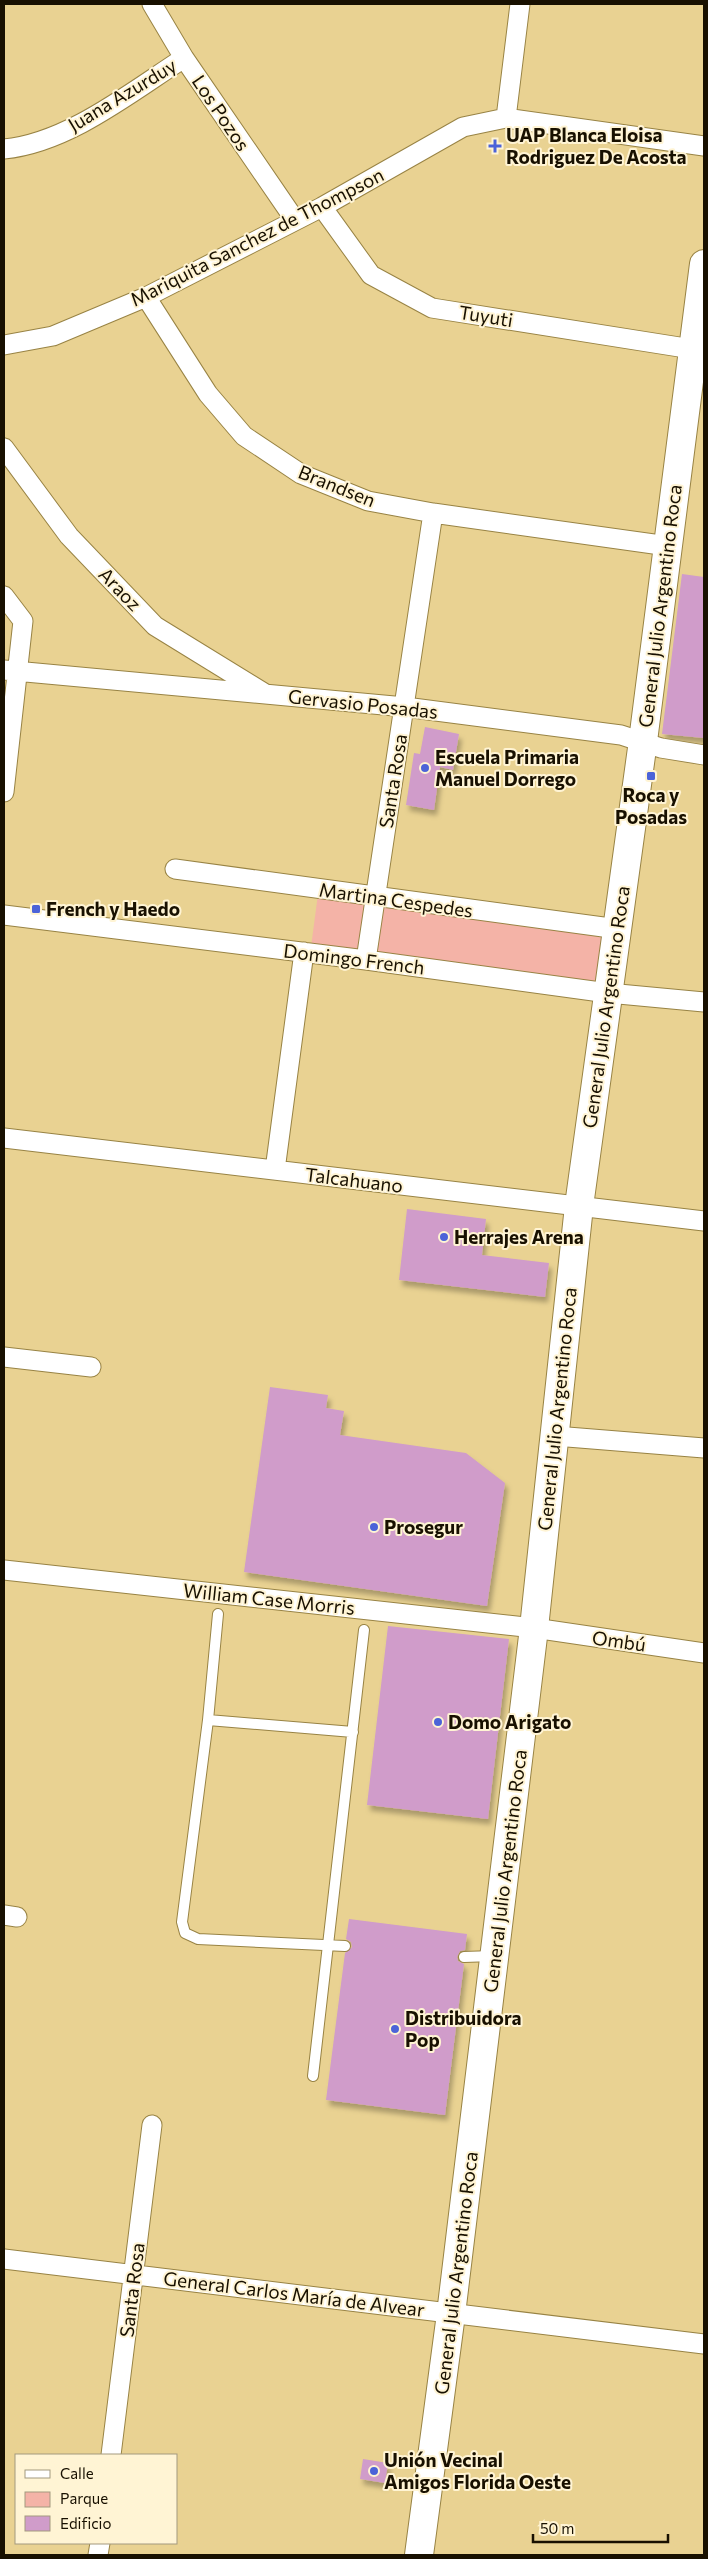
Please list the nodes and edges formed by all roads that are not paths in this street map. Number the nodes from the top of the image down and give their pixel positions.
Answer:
1 (152, 4) edge
2 (520, 4) edge
3 (184, 58) junction
4 (506, 118) junction
5 (704, 146) edge
6 (4, 149) edge
7 (322, 207) junction
8 (295, 220) junction
9 (704, 266) edge
10 (146, 297) junction
11 (4, 345) edge
12 (692, 349) junction
13 (5, 454) edge
14 (433, 513) junction
15 (668, 546) junction
16 (4, 596) edge
17 (11, 671) edge
18 (268, 695) junction
19 (405, 707) junction
20 (643, 741) junction
21 (704, 755) edge
22 (4, 792) edge
23 (175, 869) dead end
24 (375, 897) junction
25 (4, 916) edge
26 (618, 928) junction
27 (304, 952) junction
28 (366, 960) junction
29 (608, 993) junction
30 (704, 1002) edge
31 (4, 1138) edge
32 (275, 1170) junction
33 (578, 1206) junction
34 (704, 1221) edge
35 (4, 1357) edge
36 (91, 1367) dead end
37 (555, 1436) junction
38 (704, 1448) edge
39 (4, 1570) edge
40 (218, 1614) dead end
41 (534, 1628) junction
42 (364, 1630) dead end
43 (704, 1653) edge
44 (208, 1720) junction
45 (353, 1732) junction
46 (327, 1944) junction
47 (346, 1946) dead end
48 (494, 1956) junction
49 (464, 1957) dead end
50 (314, 2076) dead end
51 (152, 2125) dead end
52 (4, 2259) edge
53 (135, 2274) junction
54 (451, 2314) junction
55 (704, 2344) edge
56 (111, 2454) edge
57 (419, 2555) edge

1 - 3 street, Los Pozos
2 - 4 street
3 - 6 street, Juana Azurduy
3 - 8 street, Los Pozos
4 - 5 street, Mariquita Sanchez de Thompson
4 - 7 street, Mariquita Sanchez de Thompson
7 - 8 street, Mariquita Sanchez de Thompson
7 - 12 street, Tuyuti
8 - 10 street, Mariquita Sanchez de Thompson
9 - 12 street, General Julio Argentino Roca
10 - 11 street, Mariquita Sanchez de Thompson
10 - 14 street, Brandsen
12 - 15 street, General Julio Argentino Roca
13 - 18 street, Araoz
14 - 15 street, Brandsen
14 - 19 street, Santa Rosa
15 - 20 street, General Julio Argentino Roca
16 - 17 street
17 - 18 street, Gervasio Posadas
17 - 22 street
18 - 19 street, Gervasio Posadas
19 - 20 street, Gervasio Posadas
19 - 24 street, Santa Rosa
20 - 21 street, Gervasio Posadas
20 - 26 street, General Julio Argentino Roca
23 - 24 street, Martina Cespedes
24 - 26 street, Martina Cespedes
24 - 28 street, Santa Rosa
25 - 27 street, Domingo French
26 - 29 street, General Julio Argentino Roca
27 - 28 street, Domingo French
27 - 32 street
28 - 29 street, Domingo French
29 - 30 street, Domingo French
29 - 33 street, General Julio Argentino Roca
31 - 32 street, Talcahuano
32 - 33 street, Talcahuano
33 - 34 street, Talcahuano
33 - 37 street, General Julio Argentino Roca
35 - 36 street
37 - 38 street
37 - 41 street, General Julio Argentino Roca
39 - 41 street, William Case Morris
40 - 44 lane
41 - 43 street, Ombú
41 - 48 street, General Julio Argentino Roca
42 - 45 lane
44 - 45 lane
44 - 46 lane
45 - 46 lane
46 - 47 lane
46 - 50 lane
48 - 49 lane
48 - 54 street, General Julio Argentino Roca
51 - 53 street, Santa Rosa
52 - 53 street, General Carlos María de Alvear
53 - 54 street, General Carlos María de Alvear
53 - 56 street, Santa Rosa
54 - 55 street, General Carlos María de Alvear
54 - 57 street, General Julio Argentino Roca

